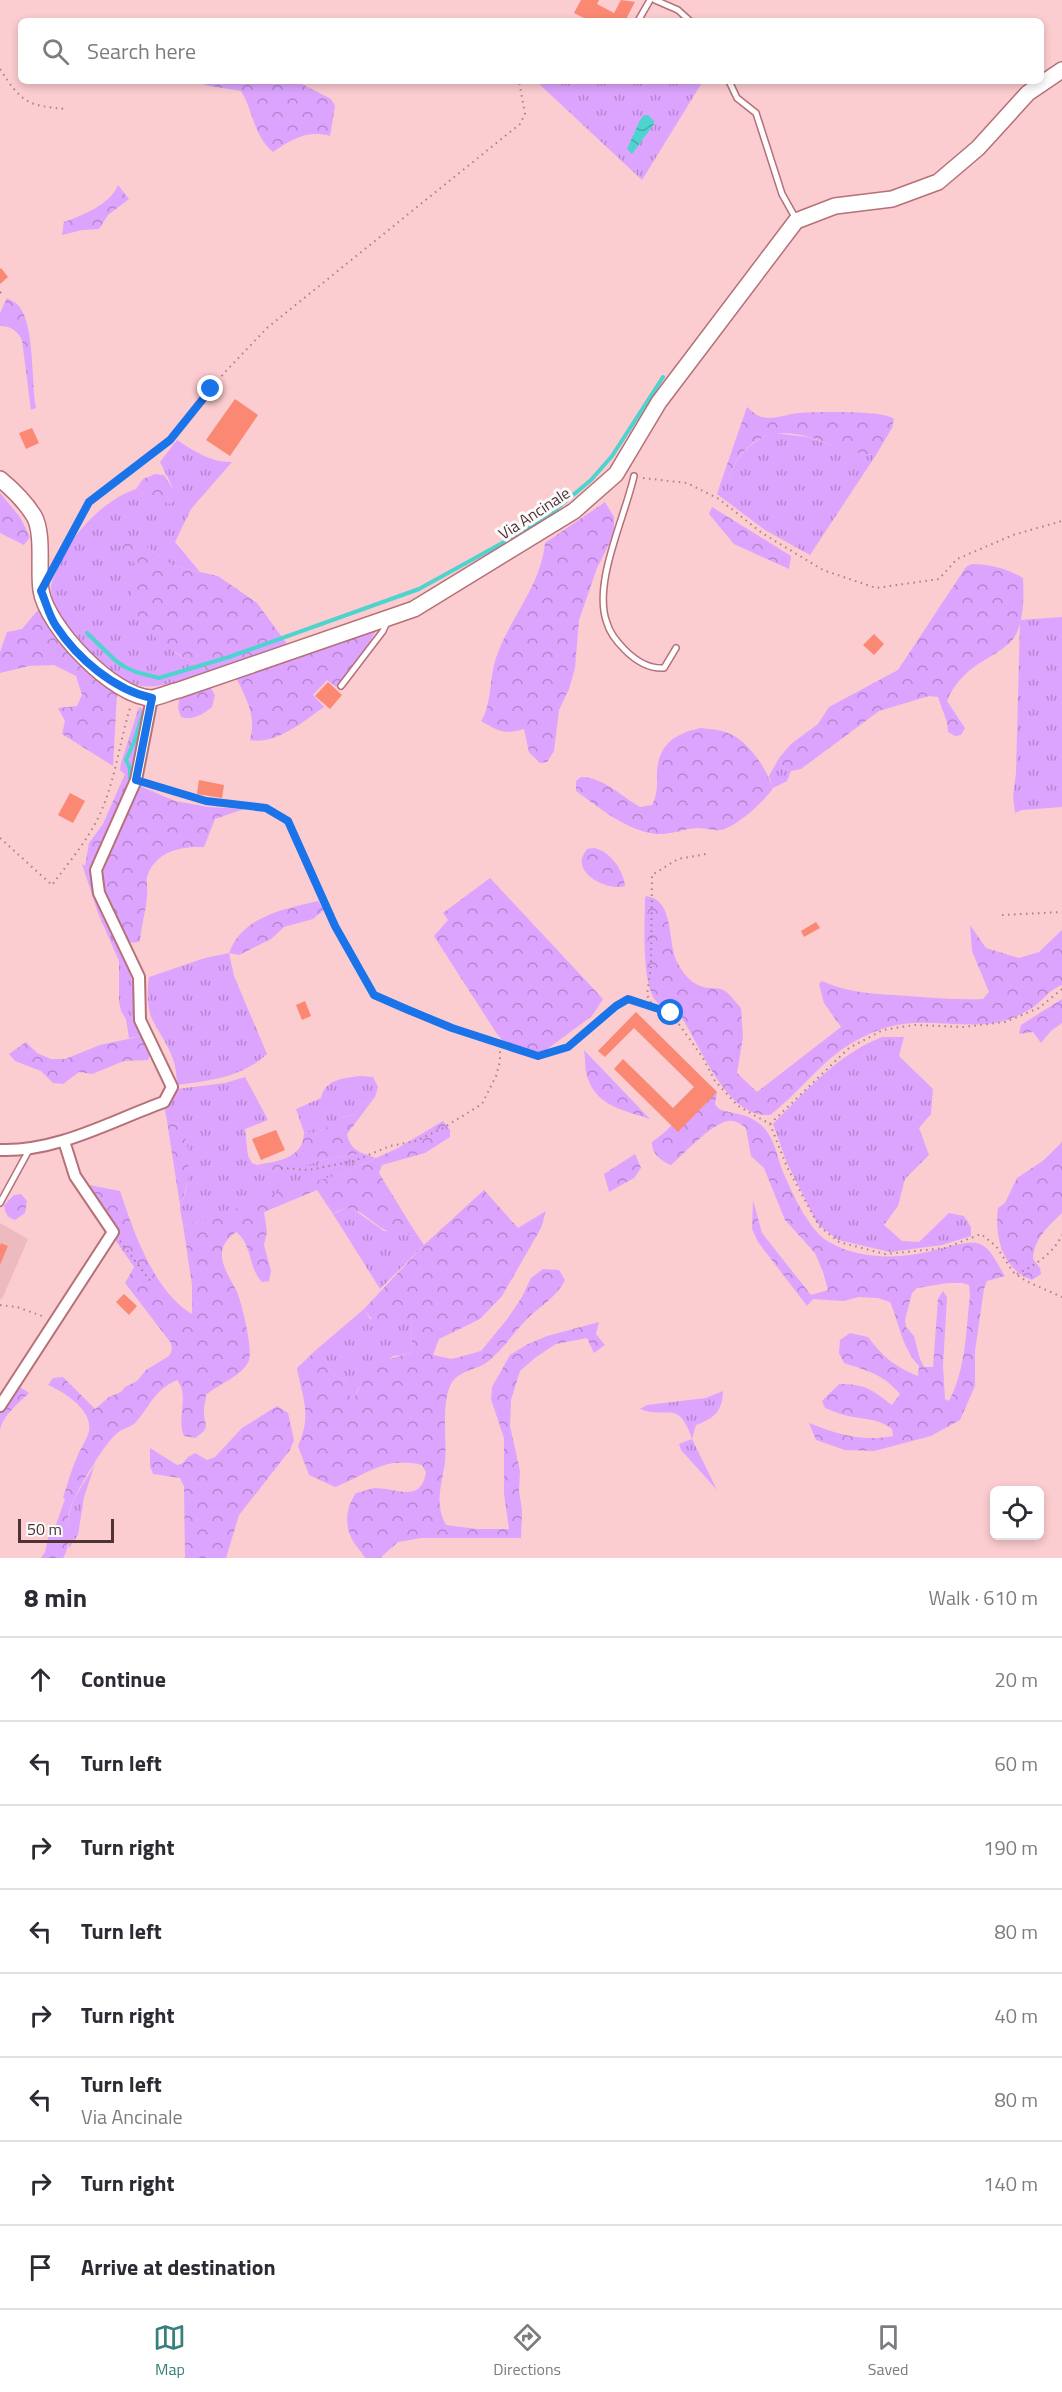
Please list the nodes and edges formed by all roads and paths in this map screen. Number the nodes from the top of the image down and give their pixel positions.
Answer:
1 (650, 0) edge
2 (655, 0) edge
3 (640, 18) edge
4 (687, 18) edge
5 (0, 69) edge
6 (1062, 70) edge
7 (1044, 82) edge
8 (520, 84) edge
9 (730, 84) edge
10 (1041, 84) edge
11 (67, 110) dead end
12 (796, 221) junction
13 (0, 292) edge
14 (5, 295) dead end
15 (633, 476) joint
16 (0, 479) edge
17 (1062, 521) edge
18 (52, 571) dead end
19 (389, 617) junction
20 (676, 648) dead end
21 (341, 686) dead end
22 (135, 694) junction
23 (152, 698) junction
24 (136, 780) junction
25 (0, 838) edge
26 (706, 854) dead end
27 (1062, 912) edge
28 (1002, 915) dead end
29 (1062, 988) edge
30 (654, 1008) junction
31 (500, 1044) junction
32 (770, 1124) junction
33 (64, 1141) junction
34 (0, 1150) edge
35 (28, 1150) junction
36 (281, 1168) dead end
37 (0, 1203) edge
38 (113, 1232) junction
39 (1062, 1236) edge
40 (1017, 1274) junction
41 (151, 1282) dead end
42 (1062, 1297) edge
43 (0, 1305) edge
44 (56, 1322) junction
45 (0, 1406) edge

1 - 3 lane
2 - 4 lane
5 - 11 path
6 - 7 main road
8 - 18 path
9 - 12 lane
10 - 12 main road
12 - 19 main road, Via Ancinale
13 - 14 path
15 - 17 path
15 - 20 lane
16 - 22 main road
19 - 21 lane
19 - 23 main road, Via Ancinale
22 - 23 main road
22 - 25 path
23 - 24 street
24 - 31 path
24 - 33 street
26 - 30 path
27 - 28 path
29 - 32 path
30 - 31 path
30 - 32 path
31 - 36 path
32 - 40 path
33 - 35 street
33 - 38 street
34 - 35 street
35 - 37 lane
38 - 41 path
38 - 44 street
39 - 40 path
40 - 42 path
43 - 44 path
44 - 45 street

